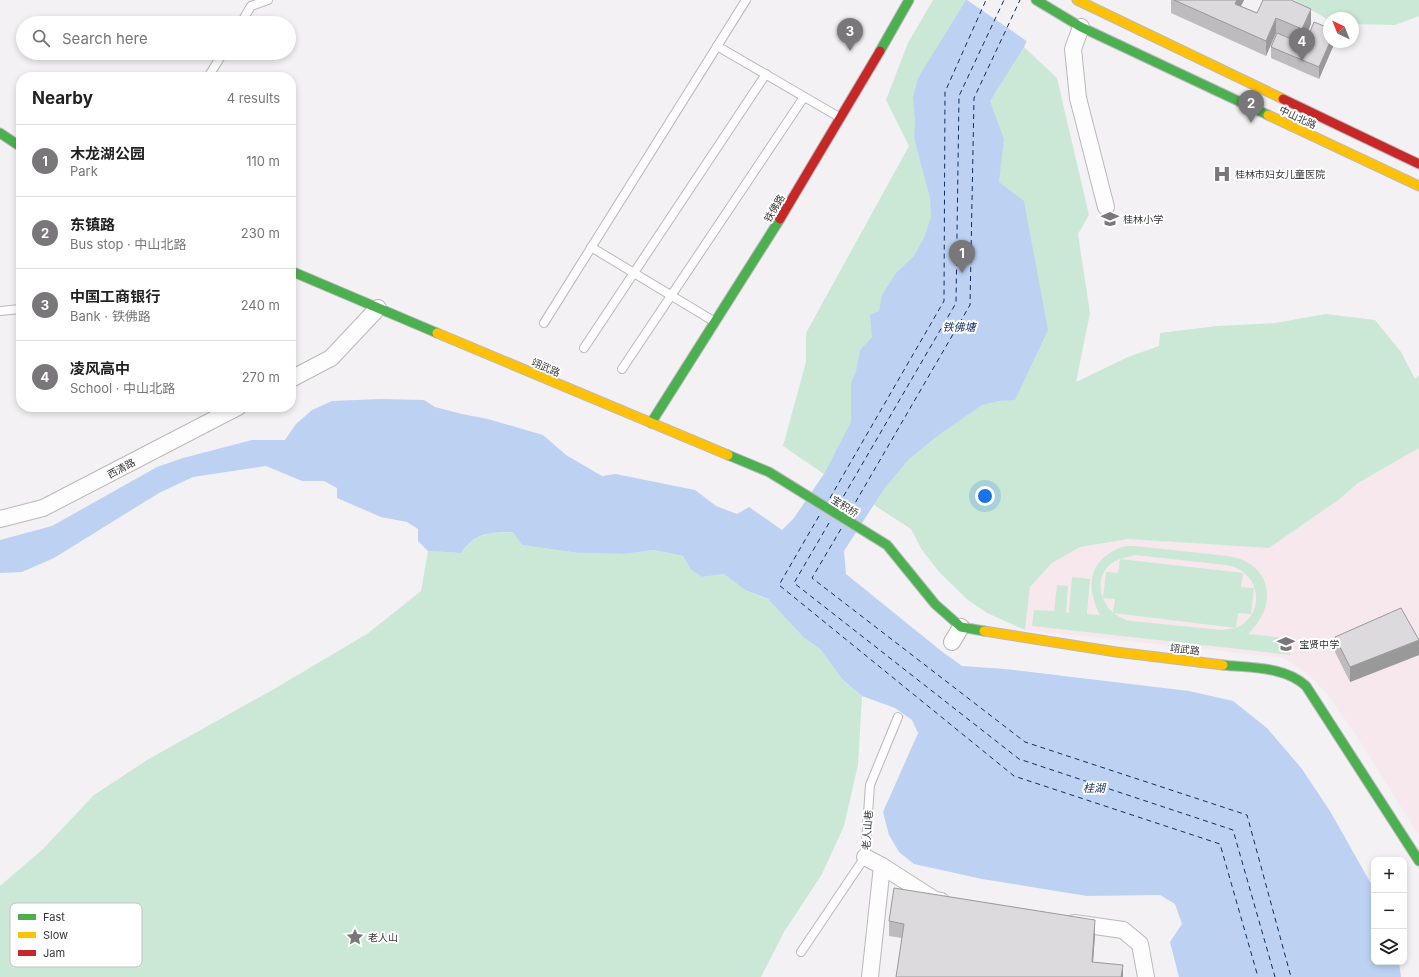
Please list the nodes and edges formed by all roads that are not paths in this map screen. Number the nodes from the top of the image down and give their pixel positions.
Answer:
1 (268, 0) edge
2 (746, 0) edge
3 (909, 0) edge
4 (1036, 0) edge
5 (1077, 0) edge
6 (245, 16) edge
7 (1081, 26) junction
8 (717, 46) junction
9 (219, 60) edge
10 (211, 72) edge
11 (766, 74) junction
12 (804, 97) junction
13 (841, 119) junction
14 (0, 133) edge
15 (16, 144) edge
16 (1419, 164) edge
17 (1419, 186) edge
18 (1106, 207) dead end
19 (591, 246) junction
20 (296, 273) edge
21 (634, 273) junction
22 (671, 296) junction
23 (378, 308) junction
24 (16, 309) edge
25 (0, 311) edge
26 (544, 323) dead end
27 (717, 324) junction
28 (584, 348) dead end
29 (622, 369) dead end
30 (296, 376) edge
31 (228, 412) edge
32 (651, 423) junction
33 (792, 486) joint
34 (0, 519) edge
35 (961, 627) junction
36 (952, 642) dead end
37 (898, 717) dead end
38 (865, 857) junction
39 (1419, 861) edge
40 (882, 866) junction
41 (959, 904) edge
42 (1061, 921) edge
43 (801, 952) dead end
44 (870, 977) edge
45 (1146, 977) edge

1 - 6 lane
2 - 8 lane
3 - 13 main road, 铁佛路
4 - 7 main road, 中山北路
5 - 16 main road, 中山北路
7 - 17 main road, 中山北路
7 - 18 street
8 - 11 lane
8 - 19 lane
9 - 10 lane
11 - 12 lane
11 - 21 lane
12 - 13 lane
12 - 22 lane
13 - 27 main road, 铁佛路
14 - 15 main road
19 - 21 lane
19 - 26 lane
20 - 23 main road, 翊武路
21 - 22 lane
21 - 28 lane
22 - 27 lane
22 - 29 lane
23 - 30 street
23 - 32 main road, 翊武路
24 - 25 lane
27 - 32 main road, 铁佛路
31 - 34 street, 西清路
32 - 33 main road, 翊武路
33 - 35 main road, 宝积桥
35 - 36 street
35 - 39 main road, 翊武路
37 - 38 lane, 老人山巷
38 - 40 street
38 - 43 lane, 老人山巷
40 - 41 street
40 - 44 street
42 - 45 street

